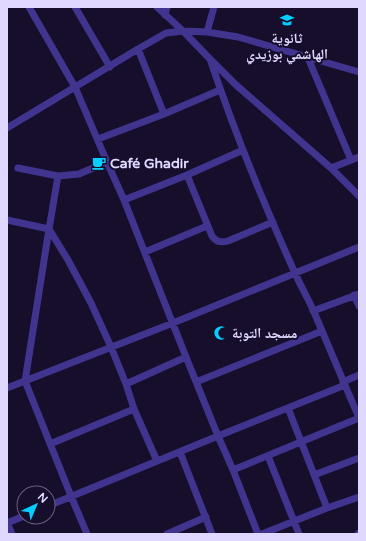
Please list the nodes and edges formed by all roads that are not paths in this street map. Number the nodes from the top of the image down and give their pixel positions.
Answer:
1 (29, 7) edge
2 (76, 7) edge
3 (157, 7) edge
4 (167, 7) edge
5 (214, 7) edge
6 (165, 15) junction
7 (183, 31) junction
8 (207, 32) junction
9 (138, 49) junction
10 (308, 58) junction
11 (210, 59) junction
12 (110, 67) junction
13 (359, 73) edge
14 (75, 87) junction
15 (220, 90) junction
16 (164, 114) junction
17 (7, 128) edge
18 (98, 139) junction
19 (243, 150) junction
20 (359, 157) edge
21 (351, 160) junction
22 (107, 162) junction
23 (18, 168) dead end
24 (331, 168) junction
25 (187, 175) junction
26 (58, 176) junction
27 (359, 196) edge
28 (124, 200) junction
29 (7, 220) edge
30 (273, 222) junction
31 (207, 226) junction
32 (49, 229) junction
33 (359, 247) edge
34 (145, 252) junction
35 (295, 273) junction
36 (357, 294) edge
37 (359, 306) edge
38 (313, 310) junction
39 (173, 323) junction
40 (322, 331) junction
41 (111, 347) junction
42 (186, 357) junction
43 (359, 376) edge
44 (25, 381) junction
45 (196, 382) junction
46 (344, 383) junction
47 (126, 384) junction
48 (7, 388) edge
49 (288, 408) junction
50 (134, 409) junction
51 (218, 436) junction
52 (301, 442) junction
53 (50, 444) junction
54 (180, 452) junction
55 (268, 456) junction
56 (359, 458) edge
57 (157, 461) junction
58 (233, 470) junction
59 (314, 475) junction
60 (71, 496) junction
61 (359, 497) edge
62 (56, 503) edge
63 (327, 508) junction
64 (206, 518) junction
65 (294, 521) junction
66 (7, 523) edge
67 (12, 534) edge
68 (87, 534) edge
69 (167, 534) edge
70 (212, 534) edge
71 (258, 534) edge
72 (262, 534) edge
73 (299, 534) edge

1 - 14 street
2 - 12 street
3 - 6 street
4 - 6 street
5 - 8 street
6 - 7 street
7 - 8 street
7 - 9 street
7 - 11 street
8 - 10 street
9 - 12 street
9 - 16 street
10 - 13 street
10 - 21 street
11 - 15 street
11 - 24 street
12 - 14 street
14 - 17 street
14 - 18 street
15 - 16 street
15 - 19 street
16 - 18 street
18 - 22 street
19 - 25 street
19 - 30 street
20 - 21 street
21 - 24 street
22 - 26 street
22 - 28 street
23 - 26 street
24 - 27 street
25 - 28 street
25 - 31 street
26 - 32 street
28 - 34 street
29 - 32 street
30 - 31 street
30 - 35 street
31 - 34 street
32 - 41 street
32 - 44 street
33 - 35 street
34 - 39 street
35 - 38 street
35 - 39 street
36 - 37 street
36 - 38 street
38 - 40 street
39 - 41 street
39 - 42 street
40 - 45 street
40 - 46 street
41 - 44 street
41 - 47 street
42 - 45 street
42 - 47 street
43 - 46 street
44 - 48 street
44 - 53 street
45 - 51 street
46 - 49 street
46 - 52 street
47 - 50 street
49 - 51 street
49 - 52 street
50 - 53 street
50 - 57 street
51 - 54 street
51 - 58 street
52 - 55 street
52 - 59 street
53 - 60 street
54 - 57 street
54 - 64 street
55 - 58 street
55 - 65 street
56 - 59 street
57 - 60 street
58 - 71 street
59 - 63 street
60 - 62 street
60 - 68 street
61 - 63 street
63 - 65 street
64 - 69 street
64 - 70 street
65 - 72 street
65 - 73 street
66 - 67 street

